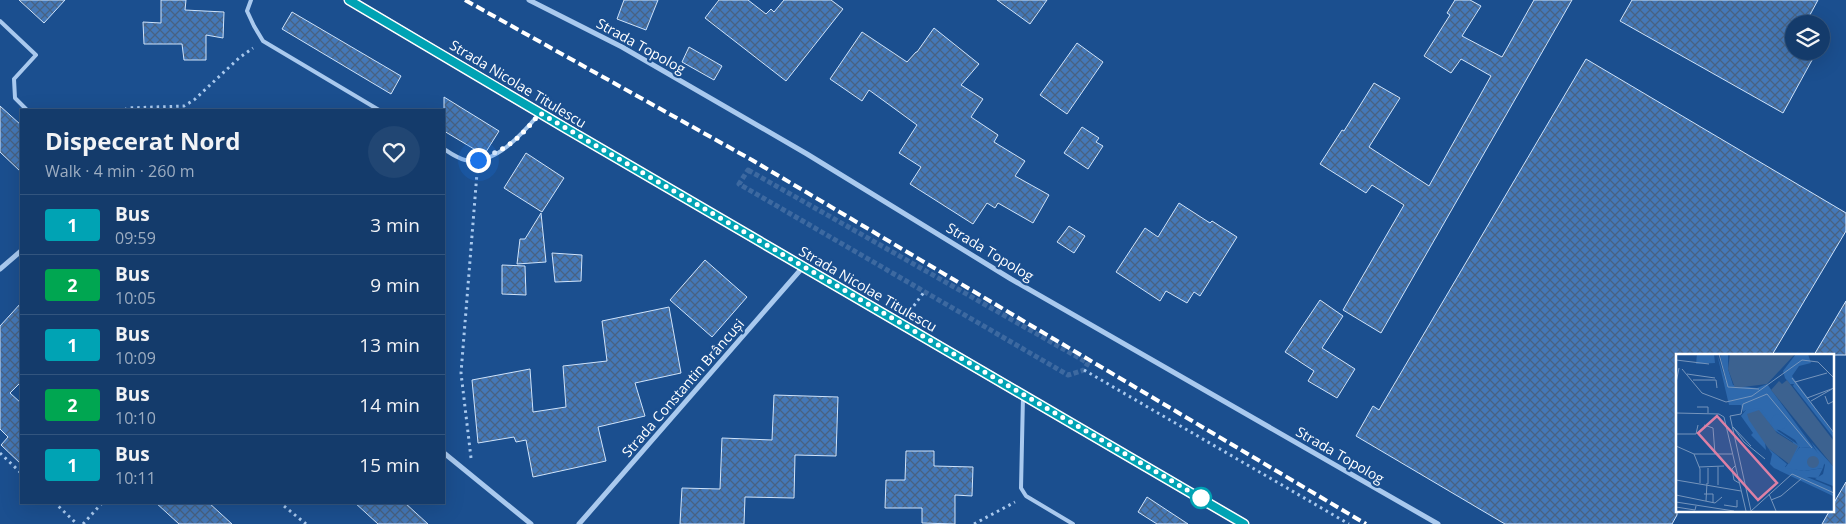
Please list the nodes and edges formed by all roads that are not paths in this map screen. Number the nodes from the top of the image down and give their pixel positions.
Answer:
1 (251, 0) edge
2 (349, 0) edge
3 (529, 0) edge
4 (0, 21) edge
5 (26, 109) edge
6 (377, 109) edge
7 (540, 113) junction
8 (445, 150) edge
9 (20, 252) edge
10 (804, 267) junction
11 (0, 269) edge
12 (1023, 395) junction
13 (445, 454) edge
14 (531, 524) edge
15 (579, 524) edge
16 (1073, 524) edge
17 (1244, 524) edge
18 (1438, 524) edge

1 - 6 lane
2 - 7 main road, Strada Nicolae Titulescu
3 - 18 street, Strada Topolog
4 - 5 lane
7 - 8 lane
7 - 10 main road, Strada Nicolae Titulescu
9 - 11 street
10 - 12 main road, Strada Nicolae Titulescu
10 - 15 street, Strada Constantin Brâncuși
12 - 16 lane
12 - 17 main road, Strada Nicolae Titulescu
13 - 14 street

